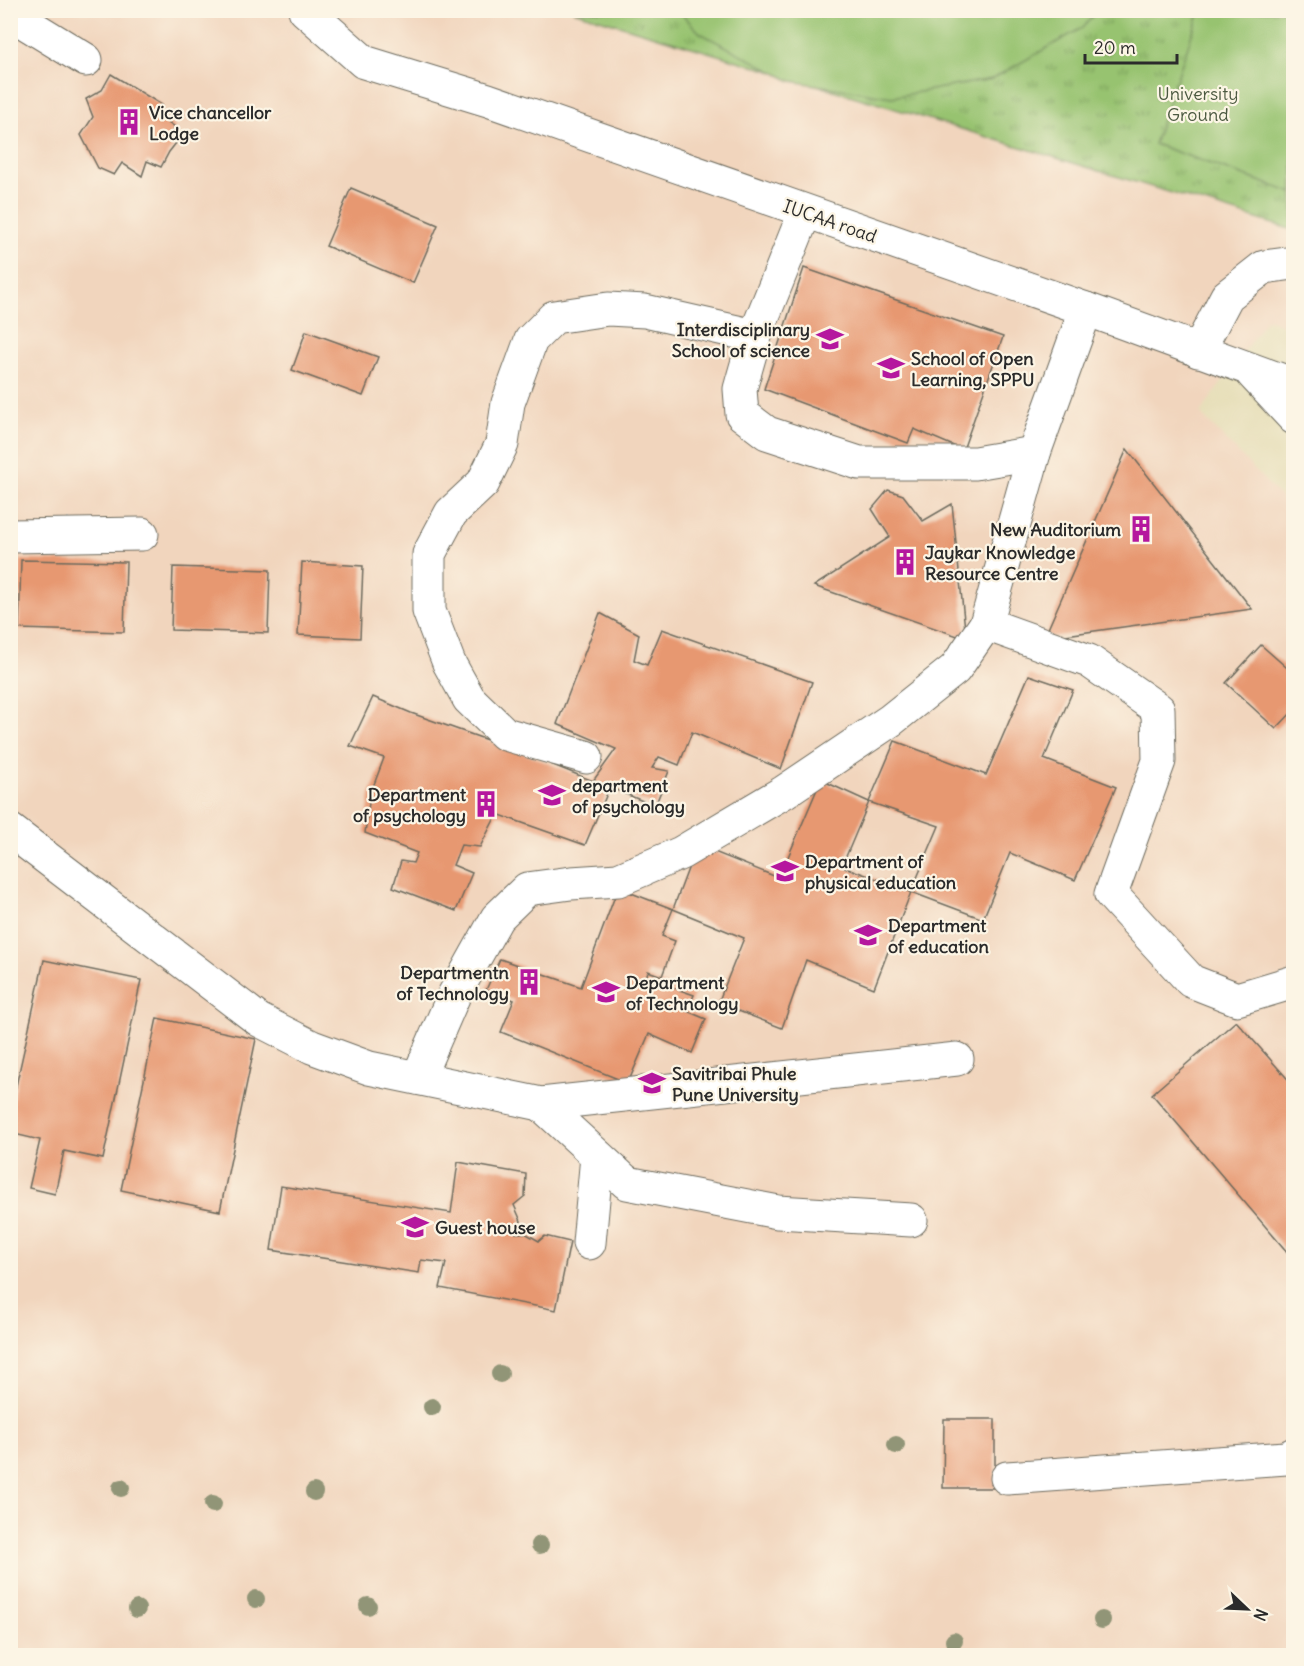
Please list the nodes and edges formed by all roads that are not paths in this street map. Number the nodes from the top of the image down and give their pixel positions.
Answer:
1 (12, 10) edge
2 (305, 10) edge
3 (86, 60) dead end
4 (805, 212) junction
5 (1293, 263) edge
6 (1086, 309) junction
7 (754, 336) junction
8 (1198, 351) junction
9 (1250, 370) junction
10 (1293, 386) edge
11 (1293, 418) edge
12 (1034, 453) junction
13 (142, 534) dead end
14 (10, 536) edge
15 (986, 624) junction
16 (586, 757) dead end
17 (10, 830) edge
18 (1293, 982) edge
19 (957, 1059) dead end
20 (418, 1078) junction
21 (541, 1104) junction
22 (597, 1156) junction
23 (911, 1220) dead end
24 (589, 1243) dead end
25 (1293, 1454) edge
26 (1007, 1478) dead end

1 - 3 lane
2 - 4 lane, IUCAA road
4 - 6 lane, IUCAA road
4 - 7 lane
5 - 8 lane
6 - 8 lane, IUCAA road
6 - 12 lane
7 - 12 lane
7 - 16 lane
8 - 9 lane, IUCAA road
9 - 10 lane, IUCAA road
9 - 11 lane
12 - 15 lane
13 - 14 lane
15 - 18 lane
15 - 20 lane
17 - 20 lane
19 - 21 lane
20 - 21 lane
21 - 22 lane
22 - 23 lane
22 - 24 lane
25 - 26 lane

